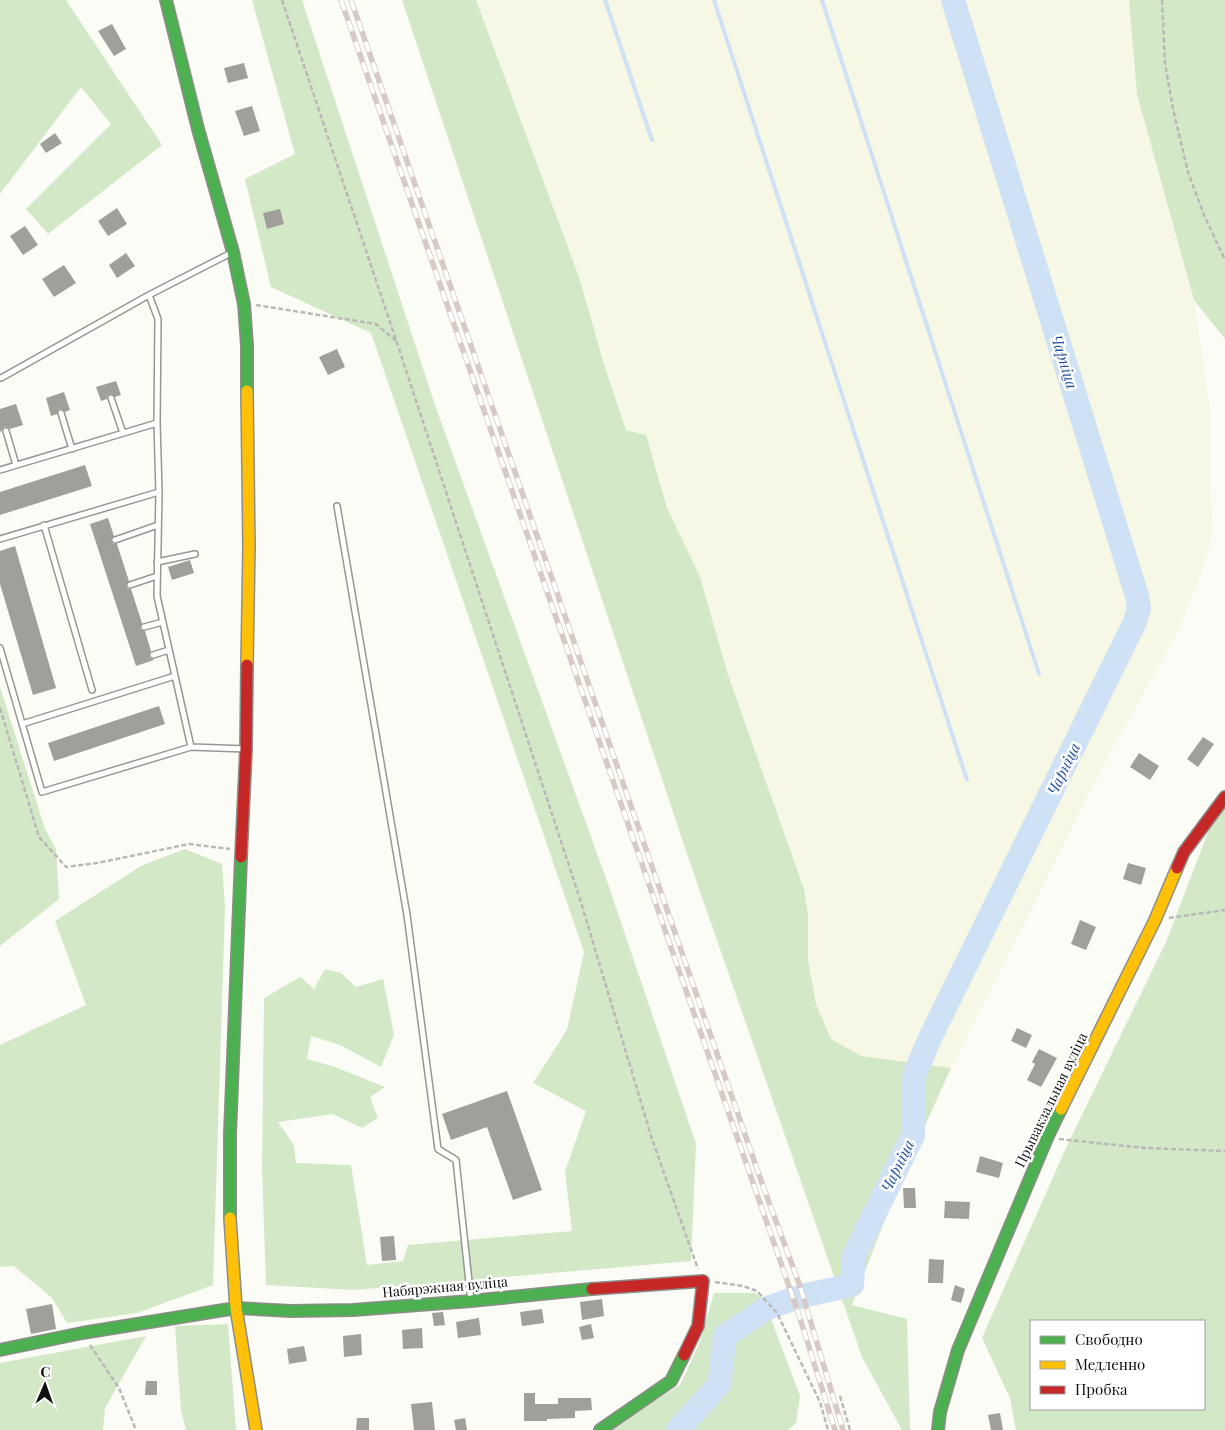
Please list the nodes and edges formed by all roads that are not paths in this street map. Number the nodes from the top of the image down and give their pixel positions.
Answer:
1 (166, 0) edge
2 (233, 252) junction
3 (149, 294) junction
4 (1, 378) dead end
5 (111, 398) dead end
6 (61, 413) dead end
7 (157, 423) junction
8 (6, 431) dead end
9 (123, 433) junction
10 (72, 448) junction
11 (16, 465) junction
12 (0, 470) edge
13 (159, 492) junction
14 (337, 506) dead end
15 (44, 525) junction
16 (158, 526) junction
17 (0, 539) edge
18 (115, 540) dead end
19 (195, 554) dead end
20 (157, 562) junction
21 (157, 576) junction
22 (130, 585) dead end
23 (163, 622) junction
24 (144, 627) dead end
25 (0, 648) edge
26 (169, 650) junction
27 (153, 655) dead end
28 (175, 676) junction
29 (92, 690) dead end
30 (22, 724) junction
31 (191, 747) junction
32 (246, 750) junction
33 (1225, 797) edge
34 (471, 1301) junction
35 (236, 1308) junction
36 (0, 1350) edge
37 (256, 1430) edge
38 (600, 1430) edge
39 (938, 1430) edge

1 - 2 street
2 - 3 lane
2 - 32 street
3 - 4 lane
3 - 7 lane
5 - 9 lane
6 - 10 lane
7 - 9 lane
7 - 13 lane
8 - 11 lane
9 - 10 lane
10 - 11 lane
11 - 12 lane
13 - 15 lane
13 - 16 lane
14 - 34 lane
15 - 17 lane
15 - 29 lane
16 - 18 lane
16 - 20 lane
19 - 20 lane
20 - 21 lane
21 - 22 lane
21 - 23 lane
23 - 24 lane
23 - 26 lane
25 - 30 lane
26 - 27 lane
26 - 28 lane
28 - 30 lane
28 - 31 lane
30 - 31 lane
31 - 32 lane
32 - 35 street
33 - 39 street, Прывакзальная вуліца
34 - 35 street, Набярэжная вуліца
34 - 38 street, Набярэжная вуліца
35 - 36 street, Набярэжная вуліца
35 - 37 street

